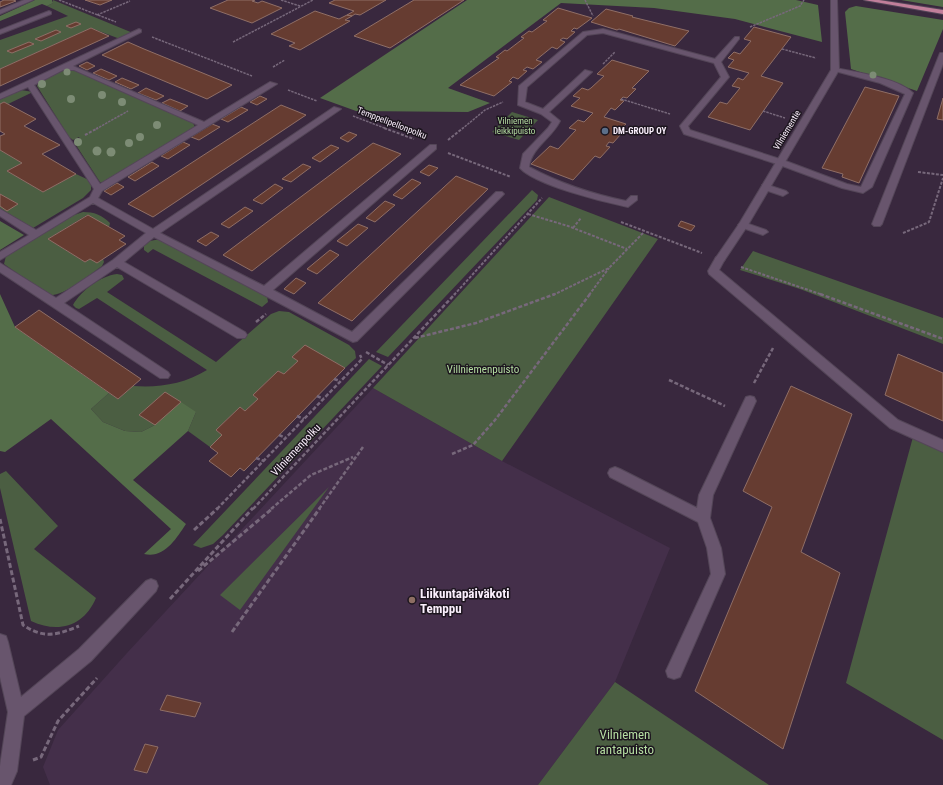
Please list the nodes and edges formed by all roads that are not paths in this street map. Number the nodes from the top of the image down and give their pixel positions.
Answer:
1 (30, 0) edge
2 (834, 0) edge
3 (867, 0) edge
4 (0, 12) edge
5 (943, 12) edge
6 (49, 13) dead end
7 (0, 32) edge
8 (139, 32) road end
9 (737, 38) dead end
10 (943, 55) edge
11 (717, 62) junction
12 (62, 68) junction
13 (835, 70) junction
14 (587, 73) road end
15 (30, 84) junction
16 (273, 84) road end
17 (0, 97) edge
18 (337, 109) road end
19 (544, 112) junction
20 (204, 125) junction
21 (435, 148) road end
22 (780, 162) junction
23 (765, 187) junction
24 (99, 189) junction
25 (783, 193) dead end
26 (499, 194) dead end
27 (634, 198) dead end
28 (93, 199) junction
29 (0, 212) edge
30 (877, 224) dead end
31 (743, 225) junction
32 (764, 232) dead end
33 (153, 233) junction
34 (36, 235) junction
35 (0, 257) edge
36 (117, 262) junction
37 (0, 267) edge
38 (265, 291) junction
39 (56, 303) junction
40 (241, 335) road end
41 (164, 375) dead end
42 (750, 401) road end
43 (943, 446) edge
44 (616, 474) dead end
45 (703, 518) junction
46 (151, 586) dead end
47 (0, 642) edge
48 (674, 671) dead end
49 (16, 712) junction
50 (2, 785) edge

1 - 4 street
2 - 13 street
3 - 5 main road
6 - 7 street
8 - 12 street
9 - 11 street
10 - 30 street
11 - 19 street
11 - 22 street
12 - 15 street
12 - 20 street
13 - 22 street, Vilniementie
13 - 22 street
14 - 19 street
15 - 17 street
15 - 24 street
16 - 20 street
18 - 33 street
19 - 27 street
20 - 24 street
21 - 38 street
22 - 23 street, Vilniementie
23 - 25 street
23 - 31 street, Vilniementie
24 - 28 street
26 - 38 street
28 - 33 street
28 - 34 street
29 - 34 street
31 - 32 street
31 - 43 street, Vilniementie
33 - 36 street
33 - 38 street
34 - 35 street
36 - 39 street
36 - 40 street
37 - 39 street
39 - 41 street
42 - 45 street
44 - 45 street
45 - 48 street
46 - 49 street
47 - 49 street
49 - 50 street

